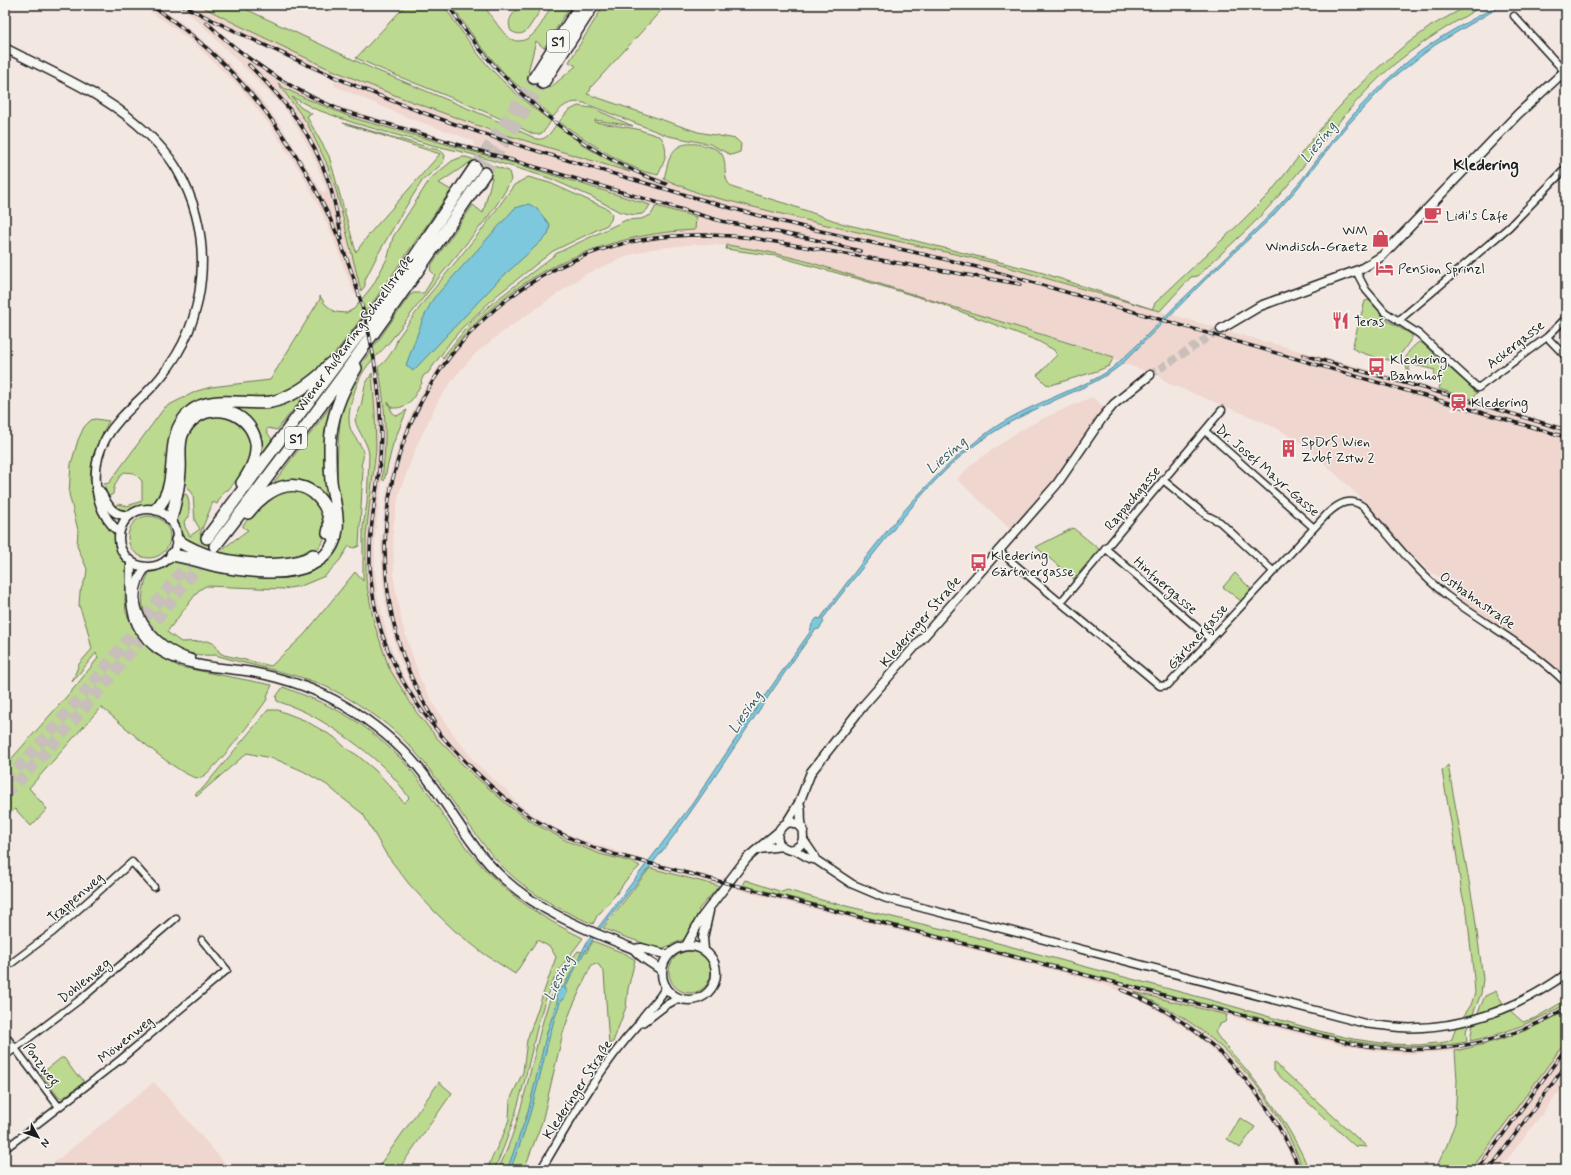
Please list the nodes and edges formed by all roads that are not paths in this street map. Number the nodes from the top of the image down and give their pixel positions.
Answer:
1 (581, 5) edge
2 (593, 5) edge
3 (1514, 16) dead end
4 (5, 48) edge
5 (1565, 70) edge
6 (1566, 168) edge
7 (1356, 270) junction
8 (1566, 318) edge
9 (1398, 321) junction
10 (1221, 329) tunnel mouth
11 (1547, 337) junction
12 (362, 350) junction
13 (344, 356) junction
14 (1566, 357) edge
15 (1150, 375) tunnel mouth
16 (1222, 410) dead end
17 (1205, 431) junction
18 (1163, 480) junction
19 (96, 483) junction
20 (232, 506) junction
21 (156, 509) junction
22 (1327, 514) joint
23 (130, 515) junction
24 (171, 519) junction
25 (230, 527) junction
26 (1314, 528) junction
27 (119, 532) junction
28 (177, 540) junction
29 (1105, 548) junction
30 (999, 550) junction
31 (172, 555) junction
32 (131, 561) junction
33 (146, 567) junction
34 (1274, 571) junction
35 (1060, 602) junction
36 (1210, 640) junction
37 (206, 665) junction
38 (1566, 683) edge
39 (799, 803) junction
40 (786, 824) junction
41 (778, 832) junction
42 (803, 835) junction
43 (782, 846) junction
44 (759, 849) junction
45 (793, 849) junction
46 (816, 860) junction
47 (154, 886) dead end
48 (710, 909) junction
49 (176, 918) dead end
50 (202, 940) dead end
51 (686, 946) junction
52 (634, 949) junction
53 (704, 950) junction
54 (669, 955) junction
55 (5, 968) edge
56 (662, 971) junction
57 (1566, 974) edge
58 (666, 986) junction
59 (679, 998) junction
60 (638, 1025) junction
61 (5, 1036) edge
62 (15, 1048) junction
63 (5, 1056) edge
64 (59, 1107) junction
65 (5, 1149) edge
66 (540, 1170) edge

1 - 2 highway, S1
3 - 5 street
4 - 19 main road
5 - 7 main road
6 - 9 street
7 - 9 street
7 - 10 main road
8 - 11 street, Ackergasse
9 - 11 street, Ackergasse
11 - 14 street
12 - 13 highway, Wiener Außenring Schnellstraße / S1
12 - 25 highway, Wiener Außenring Schnellstraße / S1
12 - 31 highway
13 - 20 highway, Wiener Außenring Schnellstraße / S1
13 - 21 highway
15 - 30 main road, Klederinger Straße
16 - 17 street, Rappachgasse
17 - 18 street, Rappachgasse
17 - 26 street, Dr. Josef Mayr-Gasse
18 - 29 street, Rappachgasse
18 - 34 street
19 - 23 main road
19 - 27 main road
20 - 24 highway
20 - 25 highway, Wiener Außenring Schnellstraße / S1
21 - 23 main road
21 - 24 main road
22 - 26 street, Gärtnergasse
22 - 38 street, Ostbahnstraße
23 - 27 main road
24 - 28 main road
25 - 28 highway
26 - 34 street, Gärtnergasse
27 - 32 main road
28 - 31 main road
29 - 35 street, Rappachgasse
29 - 36 street, Hinfnergasse
30 - 35 street, Gärtnergasse
30 - 39 main road, Klederinger Straße
31 - 33 main road
32 - 33 main road
32 - 37 main road
33 - 37 main road
34 - 36 street, Gärtnergasse
35 - 36 street, Gärtnergasse
37 - 52 main road
39 - 40 main road, Klederinger Straße
39 - 42 main road, Klederinger Straße
40 - 41 main road
40 - 42 main road
41 - 43 main road
41 - 44 main road
42 - 45 main road
42 - 46 street
43 - 44 main road
43 - 45 main road
44 - 48 main road
45 - 46 street
46 - 57 street
47 - 55 street, Trappenweg
48 - 51 main road
48 - 53 main road
49 - 62 street, Dohlenweg
50 - 64 street, Möwenweg
51 - 53 main road
51 - 54 main road
52 - 54 main road
52 - 56 main road
53 - 59 main road
54 - 56 main road
56 - 58 main road
58 - 59 main road
58 - 60 street, Klederinger Straße
59 - 60 street, Klederinger Straße
60 - 66 street, Klederinger Straße
61 - 62 street, Ponzweg
62 - 63 street, Dohlenweg
62 - 64 street, Ponzweg
64 - 65 street, Möwenweg

